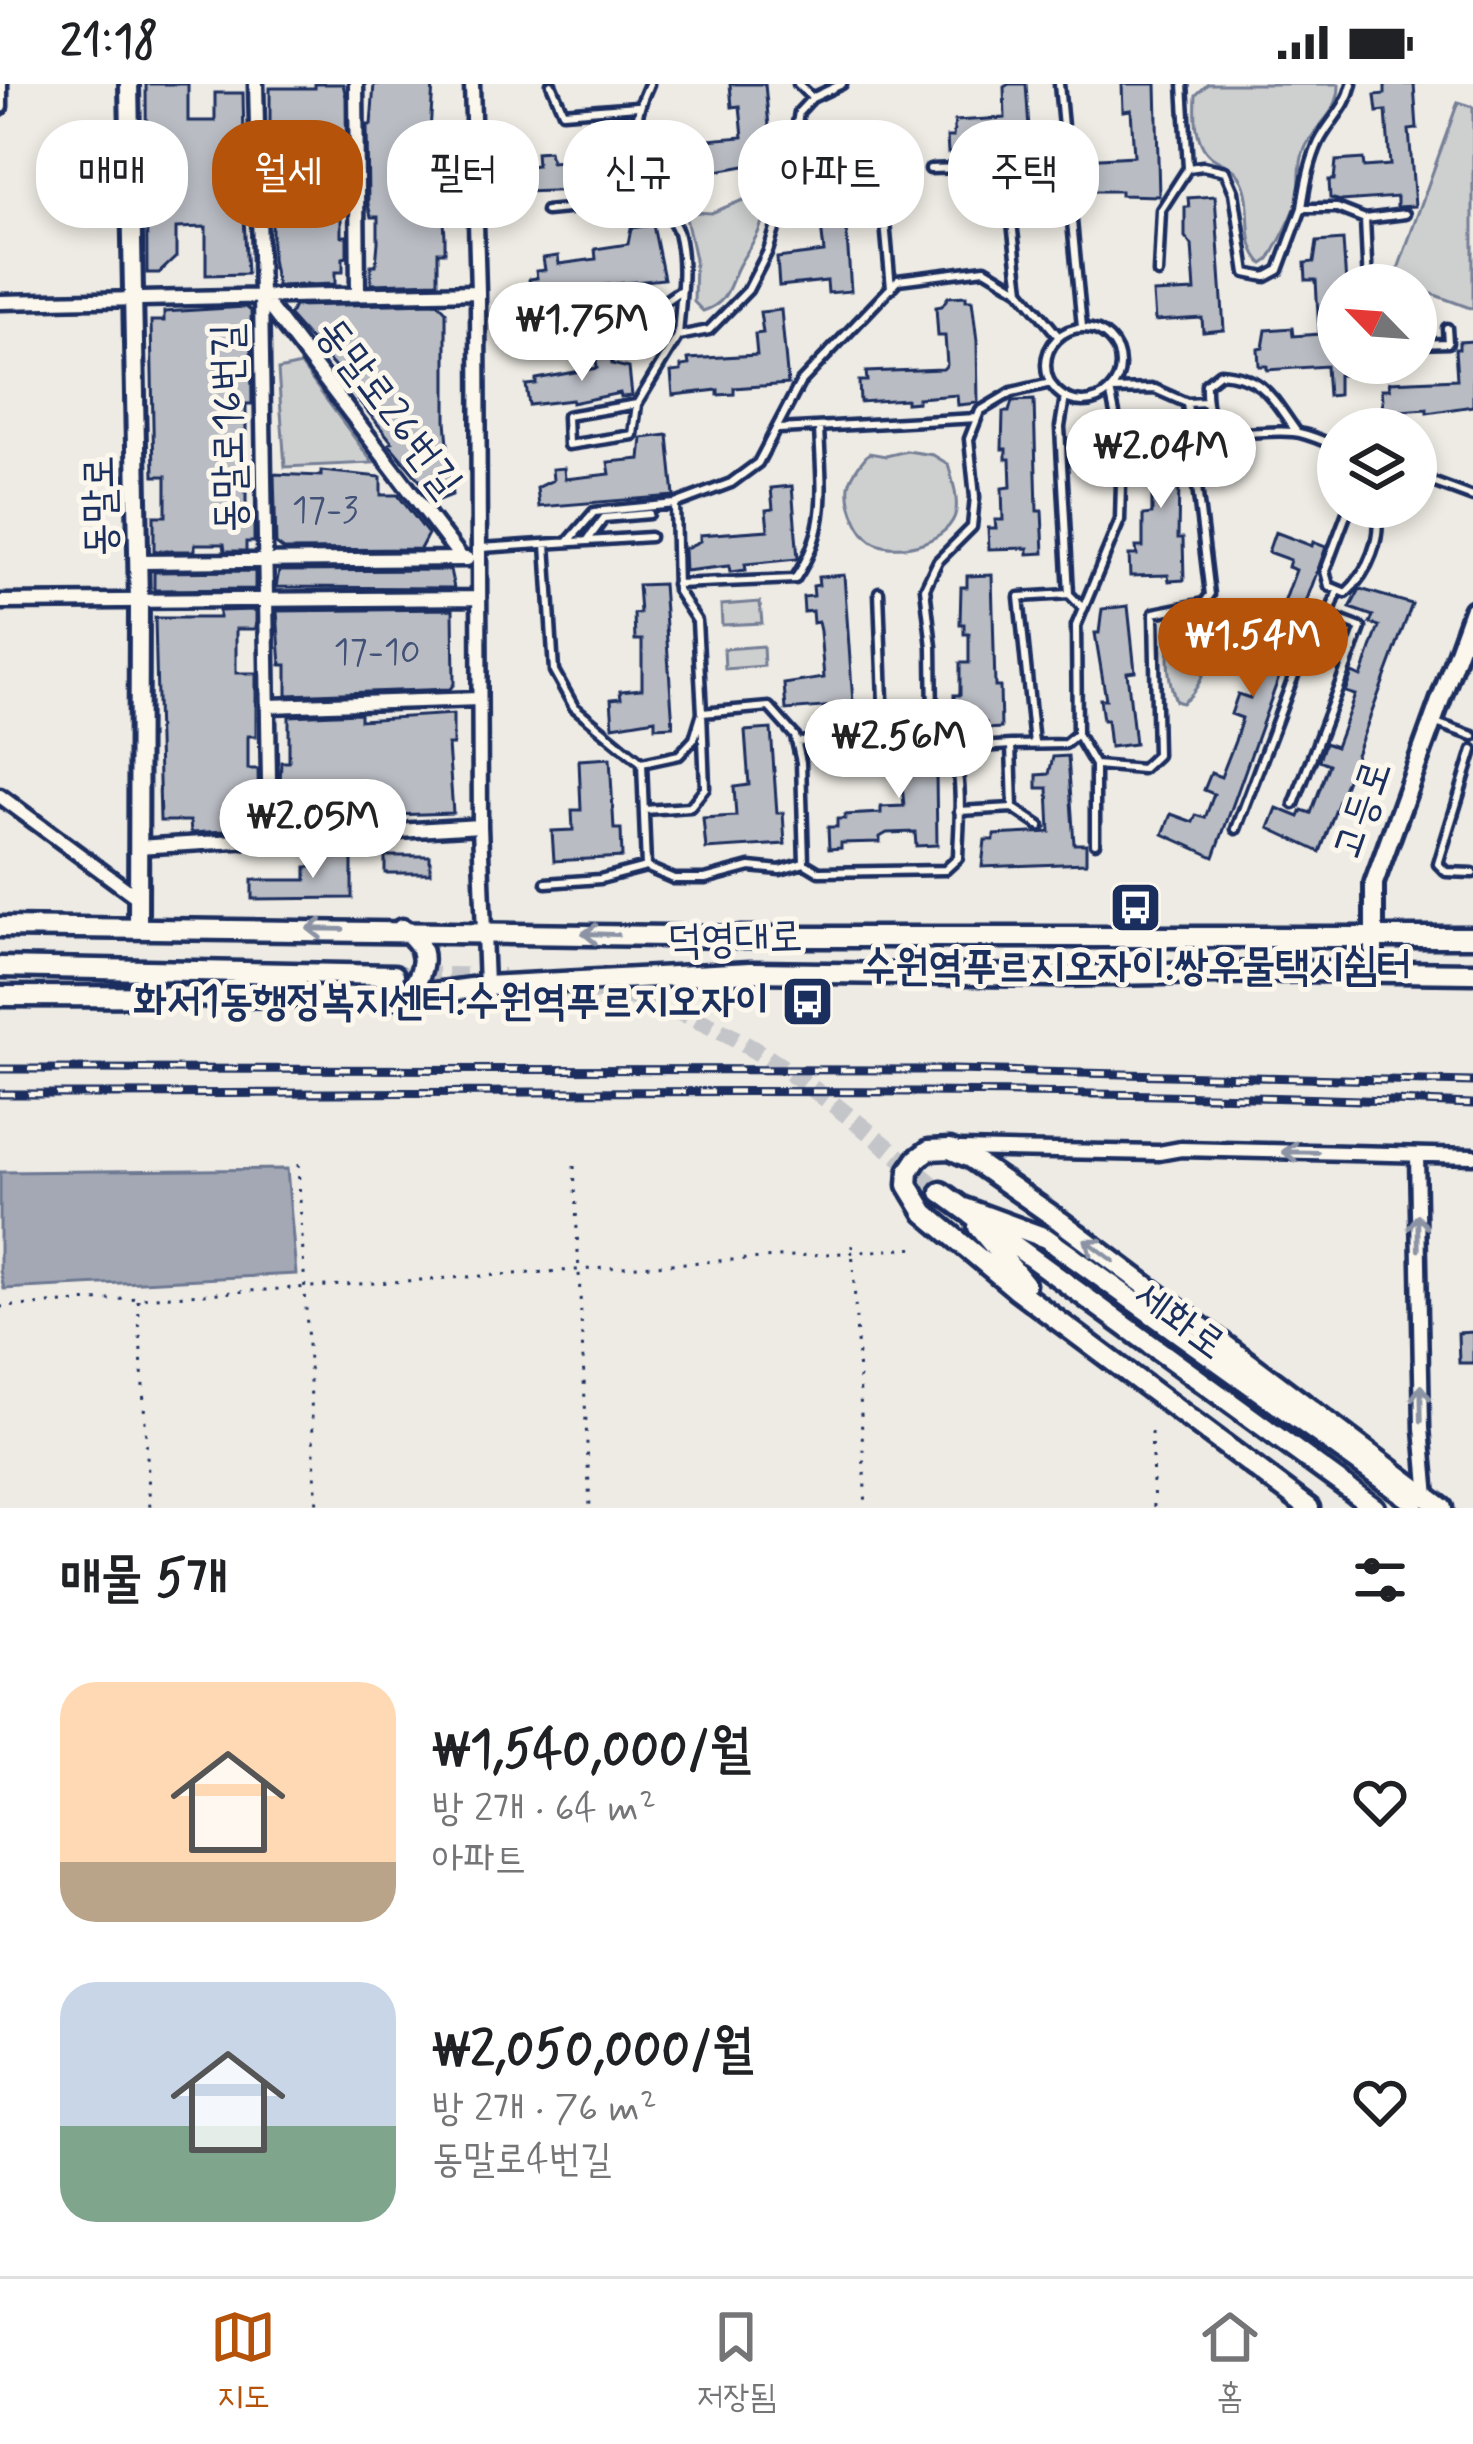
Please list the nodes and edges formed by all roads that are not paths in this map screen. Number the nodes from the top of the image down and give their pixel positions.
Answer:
1 (0, 84) edge
2 (130, 84) edge
3 (256, 84) edge
4 (356, 84) edge
5 (472, 84) edge
6 (551, 84) edge
7 (649, 84) edge
8 (798, 84) edge
9 (842, 84) edge
10 (1059, 84) edge
11 (1183, 84) edge
12 (1352, 84) edge
13 (812, 98) junction
14 (0, 106) edge
15 (638, 106) junction
16 (636, 120) edge
17 (1188, 168) junction
18 (930, 169) dead end
19 (1302, 208) junction
20 (563, 209) edge
21 (546, 211) dead end
22 (1405, 214) dead end
23 (1365, 219) junction
24 (676, 228) edge
25 (886, 228) edge
26 (1367, 264) edge
27 (1158, 273) dead end
28 (891, 288) junction
29 (681, 290) junction
30 (1020, 290) junction
31 (478, 292) junction
32 (358, 293) junction
33 (261, 296) junction
34 (134, 297) junction
35 (0, 302) edge
36 (546, 315) dead end
37 (1082, 327) junction
38 (1447, 328) dead end
39 (678, 337) junction
40 (1059, 337) junction
41 (1437, 343) edge
42 (1051, 383) junction
43 (1110, 391) junction
44 (1065, 397) junction
45 (1206, 402) junction
46 (1187, 403) junction
47 (638, 404) junction
48 (977, 418) junction
49 (819, 427) junction
50 (779, 429) junction
51 (1296, 431) junction
52 (1317, 439) edge
53 (1437, 484) edge
54 (1473, 497) edge
55 (675, 504) junction
56 (649, 514) dead end
57 (1341, 528) edge
58 (1380, 528) edge
59 (650, 538) dead end
60 (587, 541) junction
61 (568, 542) junction
62 (546, 544) junction
63 (478, 554) junction
64 (265, 560) junction
65 (462, 560) junction
66 (138, 562) junction
67 (676, 584) junction
68 (1338, 590) junction
69 (879, 592) dead end
70 (1069, 594) junction
71 (266, 597) junction
72 (478, 598) junction
73 (0, 602) edge
74 (139, 602) junction
75 (1083, 608) junction
76 (1473, 610) edge
77 (1329, 616) junction
78 (479, 699) junction
79 (268, 706) junction
80 (702, 713) junction
81 (1432, 722) junction
82 (933, 723) junction
83 (884, 727) junction
84 (1077, 734) junction
85 (1473, 736) edge
86 (796, 742) junction
87 (1034, 744) junction
88 (1011, 745) junction
89 (949, 749) junction
90 (1473, 750) edge
91 (642, 763) junction
92 (1095, 765) junction
93 (0, 796) edge
94 (1294, 804) dead end
95 (1013, 808) junction
96 (644, 810) junction
97 (959, 812) junction
98 (480, 826) junction
99 (1040, 826) dead end
100 (1236, 829) dead end
101 (270, 840) junction
102 (1095, 843) dead end
103 (137, 847) junction
104 (804, 863) junction
105 (646, 867) junction
106 (1473, 874) edge
107 (546, 883) dead end
108 (137, 898) junction
109 (0, 927) edge
110 (138, 927) junction
111 (402, 929) junction
112 (484, 930) junction
113 (1373, 935) junction
114 (1473, 937) edge
115 (0, 967) edge
116 (1374, 971) junction
117 (1473, 973) edge
118 (394, 976) tunnel mouth
119 (486, 986) junction
120 (0, 996) edge
121 (405, 997) junction
122 (950, 1149) junction
123 (1417, 1155) junction
124 (1473, 1156) edge
125 (941, 1192) tunnel mouth
126 (964, 1208) junction
127 (1431, 1504) edge
128 (1309, 1508) edge
129 (1327, 1508) edge
130 (1375, 1508) edge

1 - 14 street
2 - 34 street, 동말로
3 - 33 street, 동말로26번길
4 - 32 street, 동말로26번길
5 - 31 street
6 - 15 lane
7 - 15 lane
8 - 13 lane
9 - 13 lane
10 - 37 lane
11 - 17 lane
12 - 19 lane
13 - 39 lane
15 - 16 lane
17 - 19 lane
17 - 27 lane
18 - 30 lane
19 - 23 lane
20 - 21 lane
22 - 23 lane
23 - 26 lane
24 - 29 lane
25 - 28 lane
28 - 30 lane
28 - 50 lane
29 - 36 lane
29 - 39 lane
30 - 40 lane
31 - 32 street, 동말로26번길
31 - 63 street
32 - 33 street, 동말로26번길
33 - 34 street, 동말로26번길
33 - 64 street, 동말로16번길
33 - 65 street, 동말로26번길
34 - 35 street, 동말로26번길
34 - 66 street, 동말로
37 - 40 lane
37 - 43 lane
38 - 41 lane
39 - 47 lane
40 - 42 lane
42 - 44 lane
42 - 48 lane
43 - 44 lane
43 - 46 lane
43 - 75 lane
44 - 70 lane
45 - 46 lane
45 - 51 lane
45 - 51 lane
46 - 92 lane
47 - 47 lane
48 - 49 lane
48 - 82 lane
49 - 50 lane
49 - 67 lane
50 - 55 lane
51 - 52 lane
53 - 54 lane
55 - 61 lane
55 - 67 lane
56 - 60 lane
57 - 68 lane
58 - 68 lane
59 - 60 lane
60 - 61 lane
61 - 62 lane
62 - 63 lane
62 - 91 lane
63 - 65 street, 동말로16번길
63 - 72 street
64 - 65 street, 동말로16번길
64 - 66 street, 동말로16번길
64 - 71 street, 동말로16번길
66 - 74 street, 동말로
67 - 80 lane
68 - 77 lane
69 - 83 lane
70 - 75 lane
70 - 87 lane
71 - 72 street
71 - 74 street
71 - 79 street, 동말로16번길
72 - 78 street
73 - 74 street
74 - 103 street, 동말로
75 - 84 lane
76 - 81 street, 고등로
77 - 94 lane
77 - 100 lane
78 - 79 street
78 - 98 street
79 - 101 street, 동말로16번길
80 - 86 lane
80 - 91 lane
80 - 96 lane
81 - 85 lane
81 - 113 street, 고등로
82 - 83 lane
82 - 89 lane
83 - 86 lane
84 - 87 lane
84 - 92 lane
86 - 104 lane
87 - 88 lane
88 - 89 lane
88 - 95 lane
89 - 97 lane
90 - 106 lane
91 - 96 lane
92 - 102 lane
93 - 108 street
95 - 97 lane
95 - 99 lane
96 - 105 lane
97 - 104 lane
98 - 101 street
98 - 112 street
101 - 103 street
103 - 108 street, 동말로
104 - 105 lane
105 - 107 lane
108 - 110 street, 동말로
109 - 110 main road, 덕영대로
111 -> 110 main road, 덕영대로
111 - 112 main road, 덕영대로
111 - 121 main road
113 -> 112 main road, 덕영대로
112 - 119 street
113 - 114 main road, 덕영대로
113 - 116 street, 고등로
115 - 118 main road
116 - 117 main road, 덕영대로
116 - 119 main road, 덕영대로
119 - 121 main road, 덕영대로
120 - 121 main road, 덕영대로
123 -> 122 street
127 -> 122 main road
122 - 128 main road
123 - 124 street
127 -> 123 street
125 - 126 main road, 세화로
126 - 127 main road
126 - 129 main road
126 - 130 main road, 세화로

